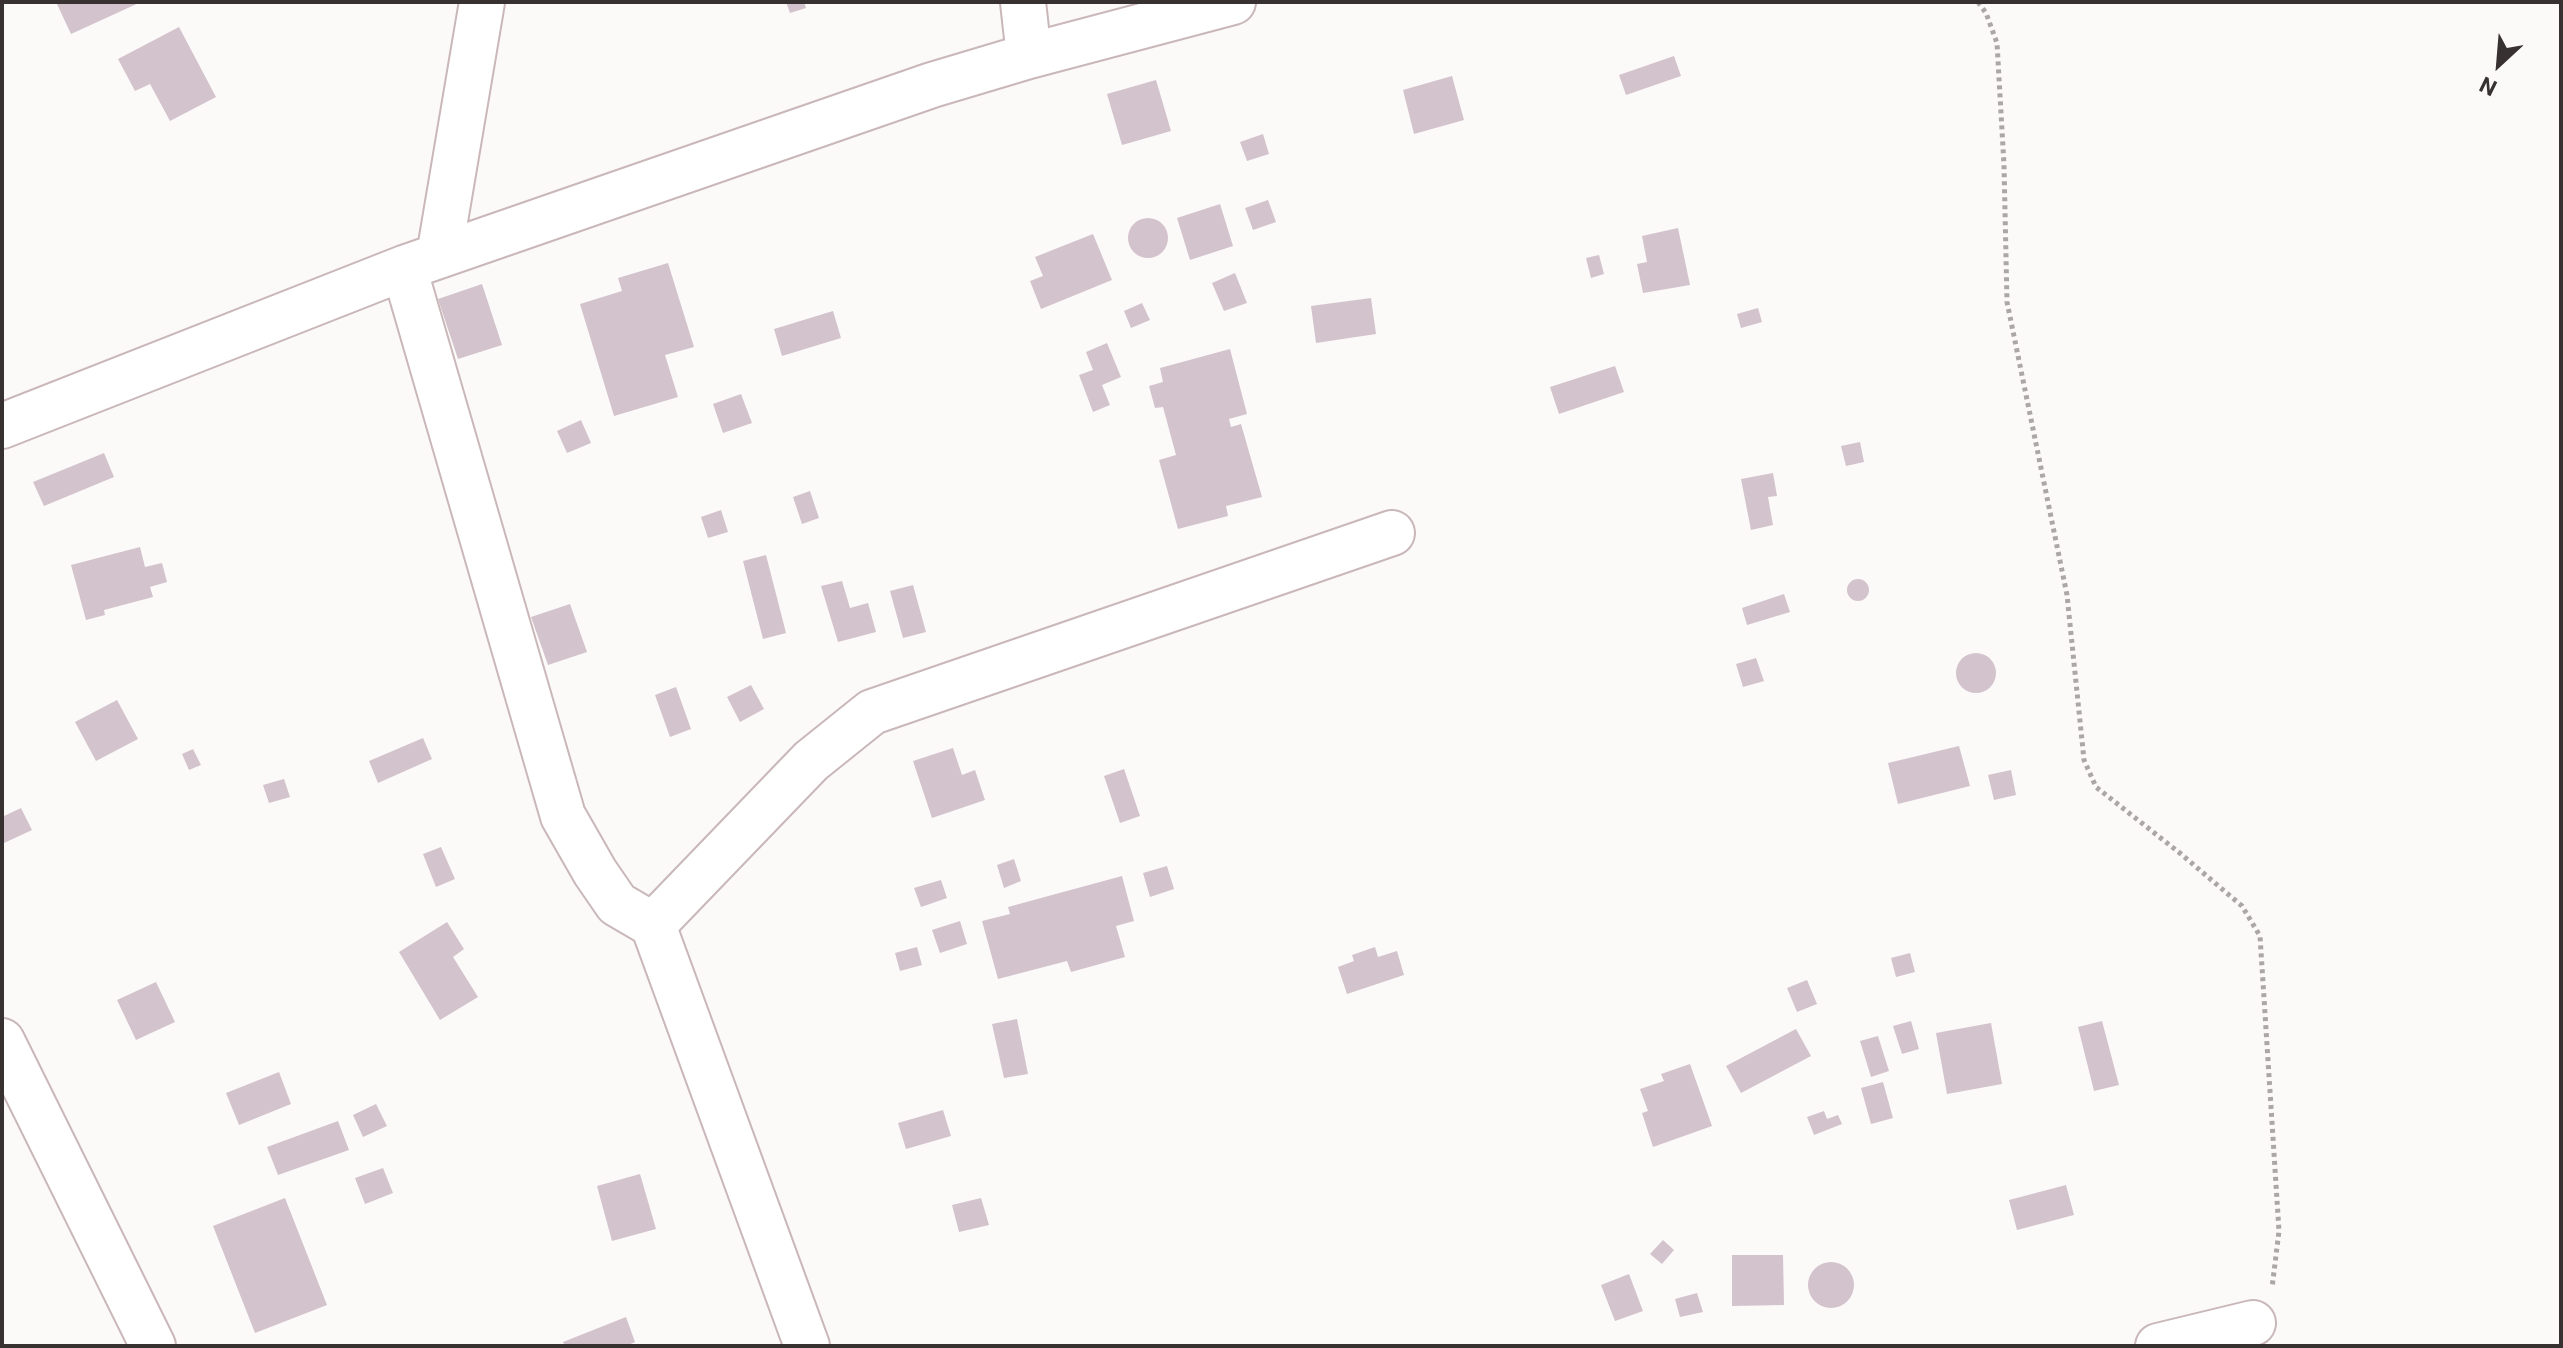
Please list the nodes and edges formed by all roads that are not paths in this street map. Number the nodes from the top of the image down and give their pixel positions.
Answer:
1 (482, 2) edge
2 (1023, 2) edge
3 (1233, 2) edge
4 (1029, 56) junction
5 (422, 262) junction
6 (2, 426) edge
7 (1392, 533) dead end
8 (653, 925) junction
9 (2, 1041) edge
10 (2253, 1323) road end
11 (153, 1346) edge
12 (807, 1346) edge
13 (2158, 1346) edge

1 - 5 street
2 - 4 street
3 - 4 street
4 - 5 street
5 - 6 street
5 - 8 street
7 - 8 street
8 - 12 street
9 - 11 street
10 - 13 street

